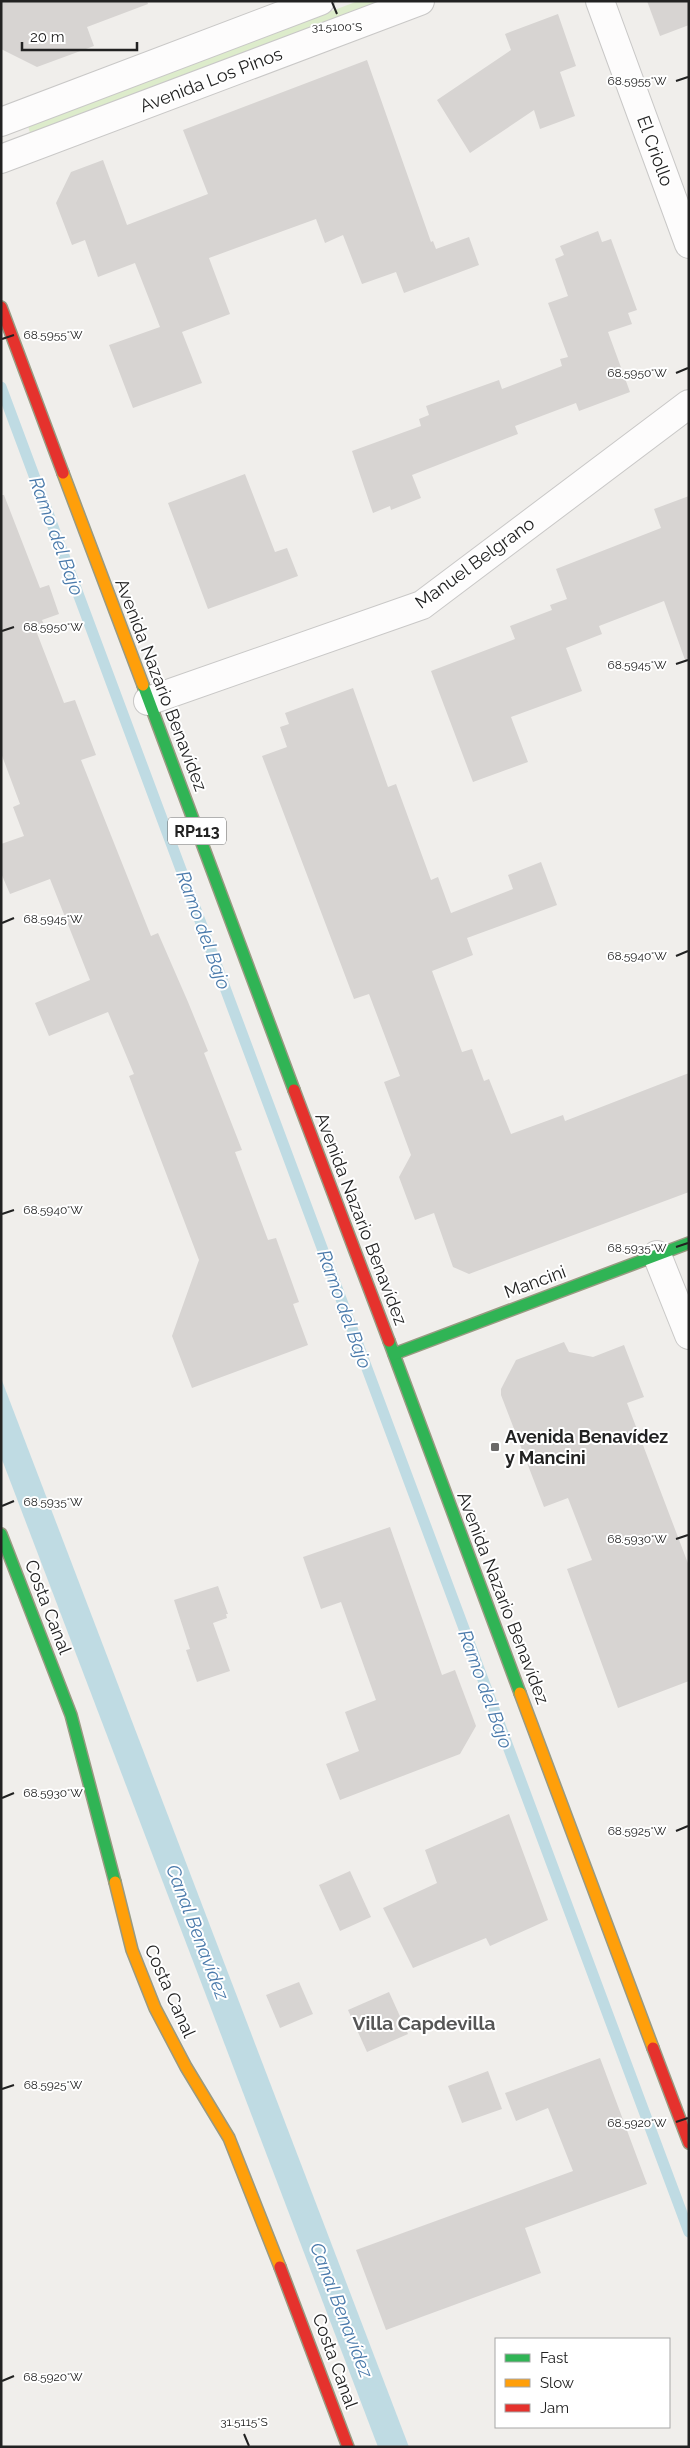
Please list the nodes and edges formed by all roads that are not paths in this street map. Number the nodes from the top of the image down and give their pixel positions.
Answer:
1 (320, 1) edge
2 (420, 1) edge
3 (600, 1) edge
4 (1, 122) edge
5 (1, 160) edge
6 (689, 244) edge
7 (1, 307) edge
8 (689, 404) edge
9 (148, 700) junction
10 (689, 1243) edge
11 (657, 1255) junction
12 (689, 1334) edge
13 (394, 1354) junction
14 (1, 1534) edge
15 (689, 2143) edge
16 (348, 2447) edge

1 - 4 street, Avenida Los Pinos
2 - 5 street, Avenida Los Pinos
3 - 6 street, El Criollo
7 - 9 main road, Avenida Nazario Benavídez / RP113
8 - 9 street, Manuel Belgrano
9 - 13 main road, Avenida Nazario Benavídez / RP113
10 - 11 main road, Mancini
11 - 12 street
11 - 13 main road, Mancini
13 - 15 main road, Avenida Nazario Benavídez / RP113
14 - 16 main road, Costa Canal

